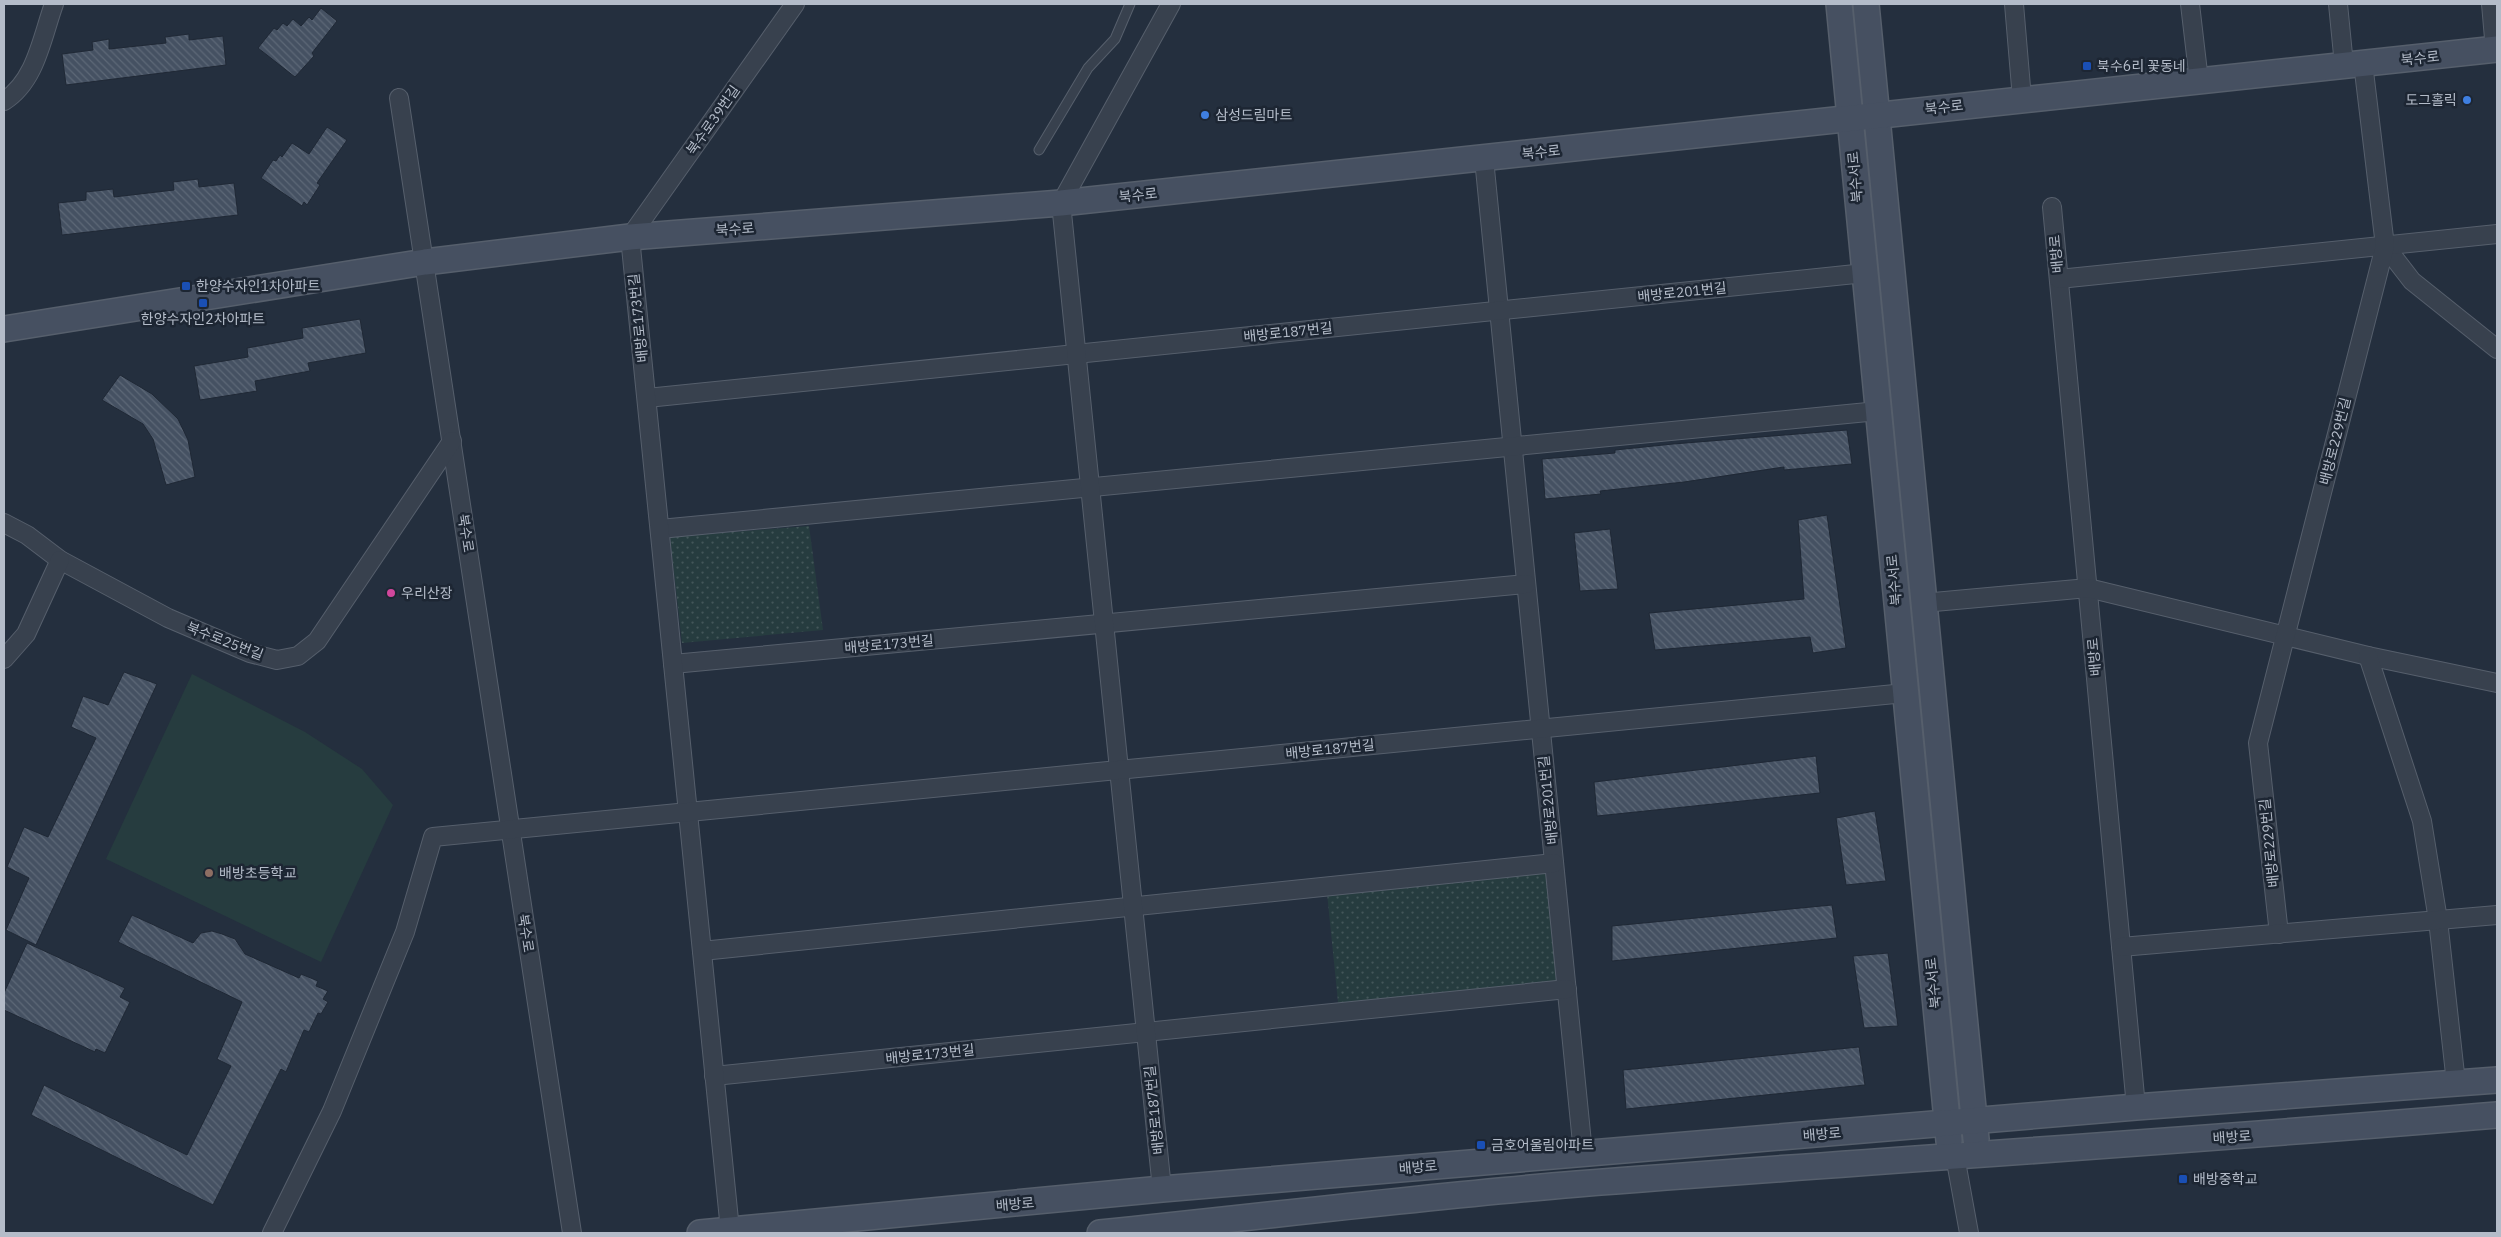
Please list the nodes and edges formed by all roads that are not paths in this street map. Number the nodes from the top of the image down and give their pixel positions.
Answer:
1 (54, 4) edge
2 (795, 4) edge
3 (1130, 4) edge
4 (1171, 4) edge
5 (1839, 4) edge
6 (1866, 4) edge
7 (2014, 4) edge
8 (2190, 4) edge
9 (2338, 4) edge
10 (2490, 4) edge
11 (2496, 50) edge
12 (2353, 64) junction
13 (2199, 80) junction
14 (398, 98) dead end
15 (2022, 99) junction
16 (4, 101) edge
17 (1875, 114) junction
18 (1850, 117) junction
19 (1039, 150) dead end
20 (1484, 159) junction
21 (1061, 203) junction
22 (2052, 207) dead end
23 (2497, 234) edge
24 (630, 237) junction
25 (2385, 246) junction
26 (425, 262) junction
27 (1865, 273) junction
28 (2059, 279) junction
29 (1499, 311) junction
30 (4, 329) edge
31 (2497, 348) edge
32 (1077, 354) junction
33 (646, 398) junction
34 (1878, 412) junction
35 (452, 441) junction
36 (1513, 447) junction
37 (1090, 488) junction
38 (4, 522) edge
39 (660, 530) junction
40 (60, 560) junction
41 (1526, 584) junction
42 (2088, 588) junction
43 (1923, 603) junction
44 (1104, 624) junction
45 (2285, 636) junction
46 (2368, 656) junction
47 (4, 659) edge
48 (673, 664) junction
49 (2497, 683) edge
50 (1905, 693) junction
51 (1541, 728) junction
52 (1119, 770) junction
53 (688, 812) junction
54 (511, 830) junction
55 (1554, 863) junction
56 (1133, 907) junction
57 (2497, 915) edge
58 (2438, 920) junction
59 (2279, 934) junction
60 (2121, 948) junction
61 (702, 951) junction
62 (1567, 989) junction
63 (1146, 1032) junction
64 (714, 1076) junction
65 (2497, 1080) edge
66 (2456, 1083) junction
67 (2136, 1107) junction
68 (2497, 1115) edge
69 (1974, 1122) junction
70 (1947, 1124) junction
71 (1583, 1153) junction
72 (1961, 1155) junction
73 (1162, 1188) junction
74 (730, 1230) junction
75 (272, 1233) edge
76 (572, 1233) edge
77 (700, 1233) edge
78 (1100, 1233) edge
79 (1969, 1233) edge

1 - 16 street
2 - 24 street, 북수로39번길
3 - 19 lane
4 - 21 street
5 - 18 street, 북수서로
6 - 17 street, 북수서로
7 - 15 street
8 - 13 street
9 - 12 street
10 - 11 street, 북수로
11 - 12 street, 북수로
12 - 13 street, 북수로
12 - 25 street, 배방로229번길
13 - 15 street, 북수로
14 - 26 street
15 - 17 street, 북수로
17 - 18 street, 북수로
17 - 43 street, 북수서로
18 - 20 street, 북수로
18 - 27 street, 북수서로
20 - 21 street, 북수로
20 - 29 street, 배방로201번길
21 - 24 street, 북수로
21 - 32 street, 배방로187번길
22 - 28 street, 배방로
23 - 25 street
24 - 26 street, 북수로
24 - 33 street, 배방로173번길
25 - 28 street
25 - 31 street
25 - 45 street, 배방로229번길
26 - 30 street
26 - 35 street, 북수로
27 - 29 street, 배방로201번길
27 - 34 street, 북수서로
28 - 42 street, 배방로
29 - 32 street, 배방로187번길
29 - 36 street, 배방로201번길
32 - 33 street
32 - 37 street, 배방로187번길
33 - 39 street, 배방로173번길
34 - 36 street
34 - 50 street, 북수서로
35 - 40 street, 북수로25번길
35 - 54 street, 북수로
36 - 37 street
36 - 41 street, 배방로201번길
37 - 39 street
37 - 44 street, 배방로187번길
38 - 40 street, 북수로25번길
39 - 48 street, 배방로173번길
40 - 47 street
41 - 44 street
41 - 51 street, 배방로201번길
42 - 43 street
42 - 45 street
42 - 60 street, 배방로
43 - 69 street, 북수서로
44 - 48 street, 배방로173번길
44 - 52 street, 배방로187번길
45 - 46 street
45 - 59 street, 배방로229번길
46 - 49 street
46 - 58 street
48 - 53 street, 배방로173번길
50 - 51 street, 배방로187번길
50 - 70 street, 북수서로
51 - 52 street, 배방로187번길
51 - 55 street, 배방로201번길
52 - 53 street
52 - 56 street, 배방로187번길
53 - 54 street
53 - 61 street, 배방로173번길
54 - 75 street
54 - 76 street, 북수로
55 - 56 street
55 - 62 street, 배방로201번길
56 - 61 street
56 - 63 street, 배방로187번길
57 - 58 street
58 - 59 street
58 - 66 street
59 - 60 street
60 - 67 street, 배방로
61 - 64 street, 배방로173번길
62 - 63 street
62 - 71 street, 배방로201번길
63 - 64 street, 배방로173번길
63 - 73 street, 배방로187번길
64 - 74 street, 배방로173번길
65 - 66 street, 배방로
66 - 67 street, 배방로
67 - 69 street, 배방로
68 - 72 street, 배방로
69 - 70 street, 배방로
69 - 72 street, 북수서로
70 - 71 street, 배방로
70 - 72 street, 북수서로
71 - 73 street, 배방로
72 - 78 street, 배방로
72 - 79 street
73 - 74 street, 배방로
74 - 77 street, 배방로

